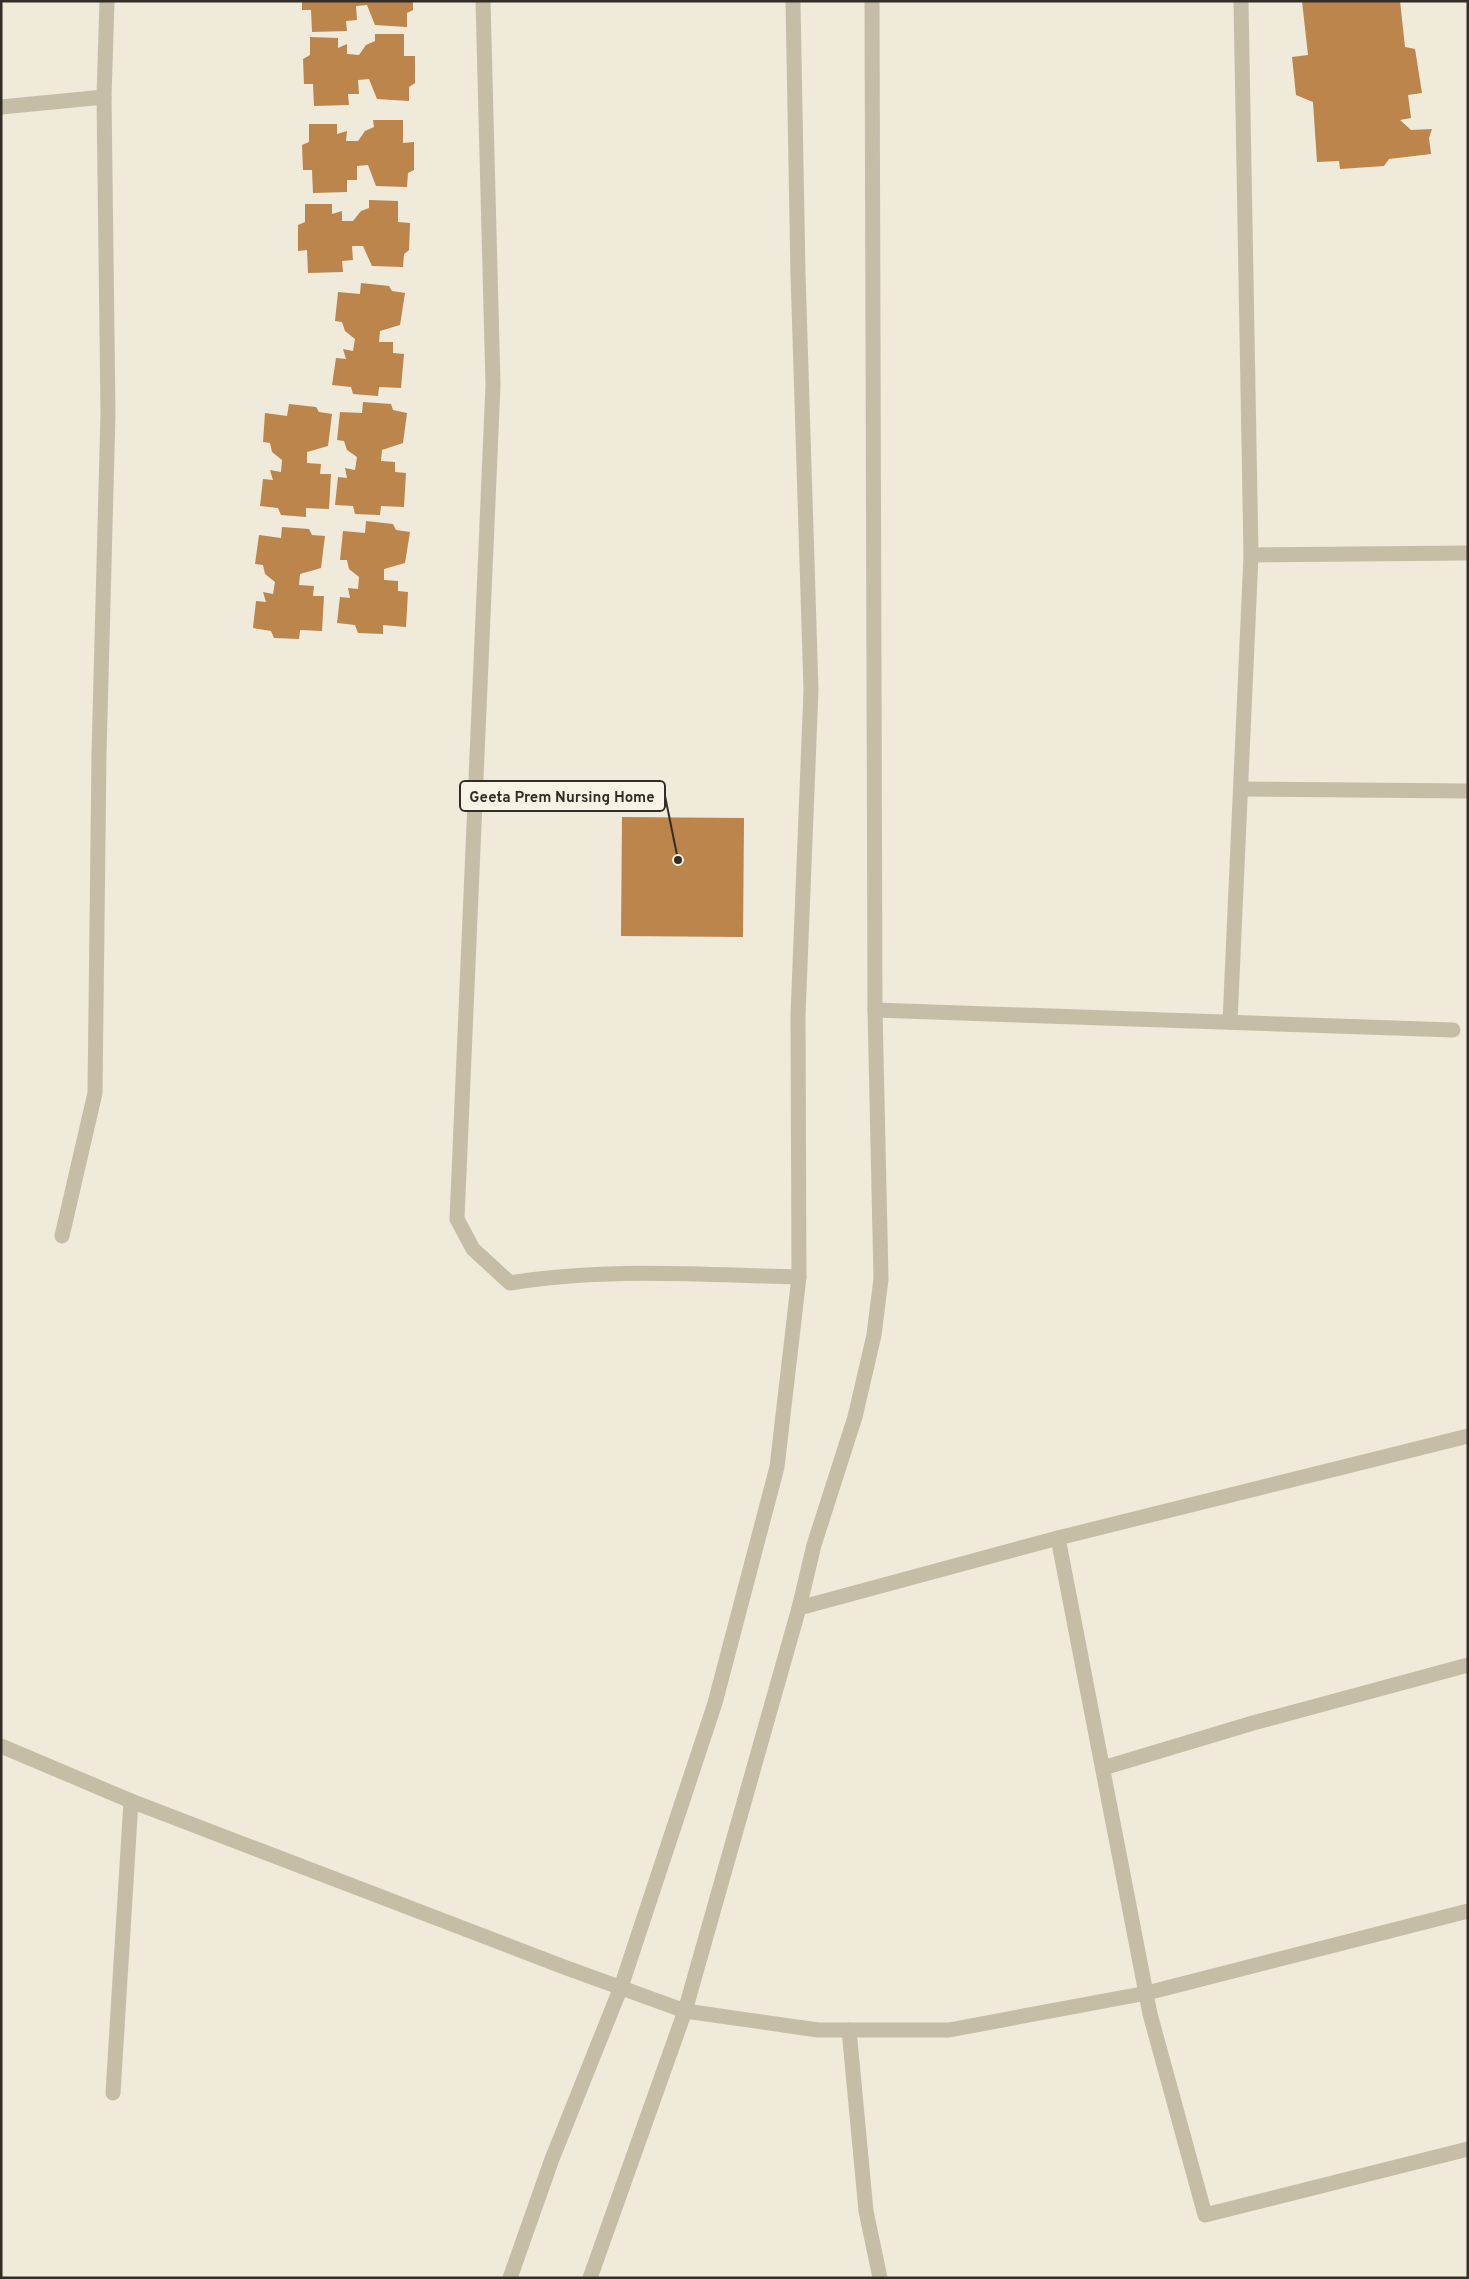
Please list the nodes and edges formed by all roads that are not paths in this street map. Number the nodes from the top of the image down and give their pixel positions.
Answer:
1 (107, 1) edge
2 (483, 1) edge
3 (793, 1) edge
4 (872, 1) edge
5 (1241, 1) edge
6 (104, 97) junction
7 (1, 107) edge
8 (1468, 553) edge
9 (1251, 555) junction
10 (1241, 789) junction
11 (1468, 791) edge
12 (875, 1010) junction
13 (1230, 1022) junction
14 (1453, 1030) dead end
15 (62, 1236) dead end
16 (799, 1277) junction
17 (1468, 1436) edge
18 (1058, 1538) junction
19 (799, 1608) junction
20 (1468, 1665) edge
21 (1, 1746) edge
22 (1103, 1768) junction
23 (131, 1801) junction
24 (1468, 1910) edge
25 (621, 1987) junction
26 (1146, 1993) junction
27 (685, 2011) junction
28 (849, 2030) junction
29 (113, 2094) dead end
30 (1468, 2149) edge
31 (510, 2278) edge
32 (590, 2278) edge
33 (880, 2278) edge

1 - 6 street
2 - 16 street
3 - 16 street
4 - 12 street
5 - 9 street
6 - 7 street
6 - 15 street
8 - 9 street
9 - 10 street
10 - 11 street
10 - 13 street
12 - 13 street
12 - 19 street
13 - 14 street
16 - 25 street
17 - 18 street
18 - 19 street
18 - 22 street
19 - 27 street
20 - 22 street
21 - 23 street
22 - 26 street
23 - 25 street
23 - 29 street
24 - 26 street
25 - 27 street
25 - 31 street
26 - 28 street
26 - 30 street
27 - 28 street
27 - 32 street
28 - 33 street

